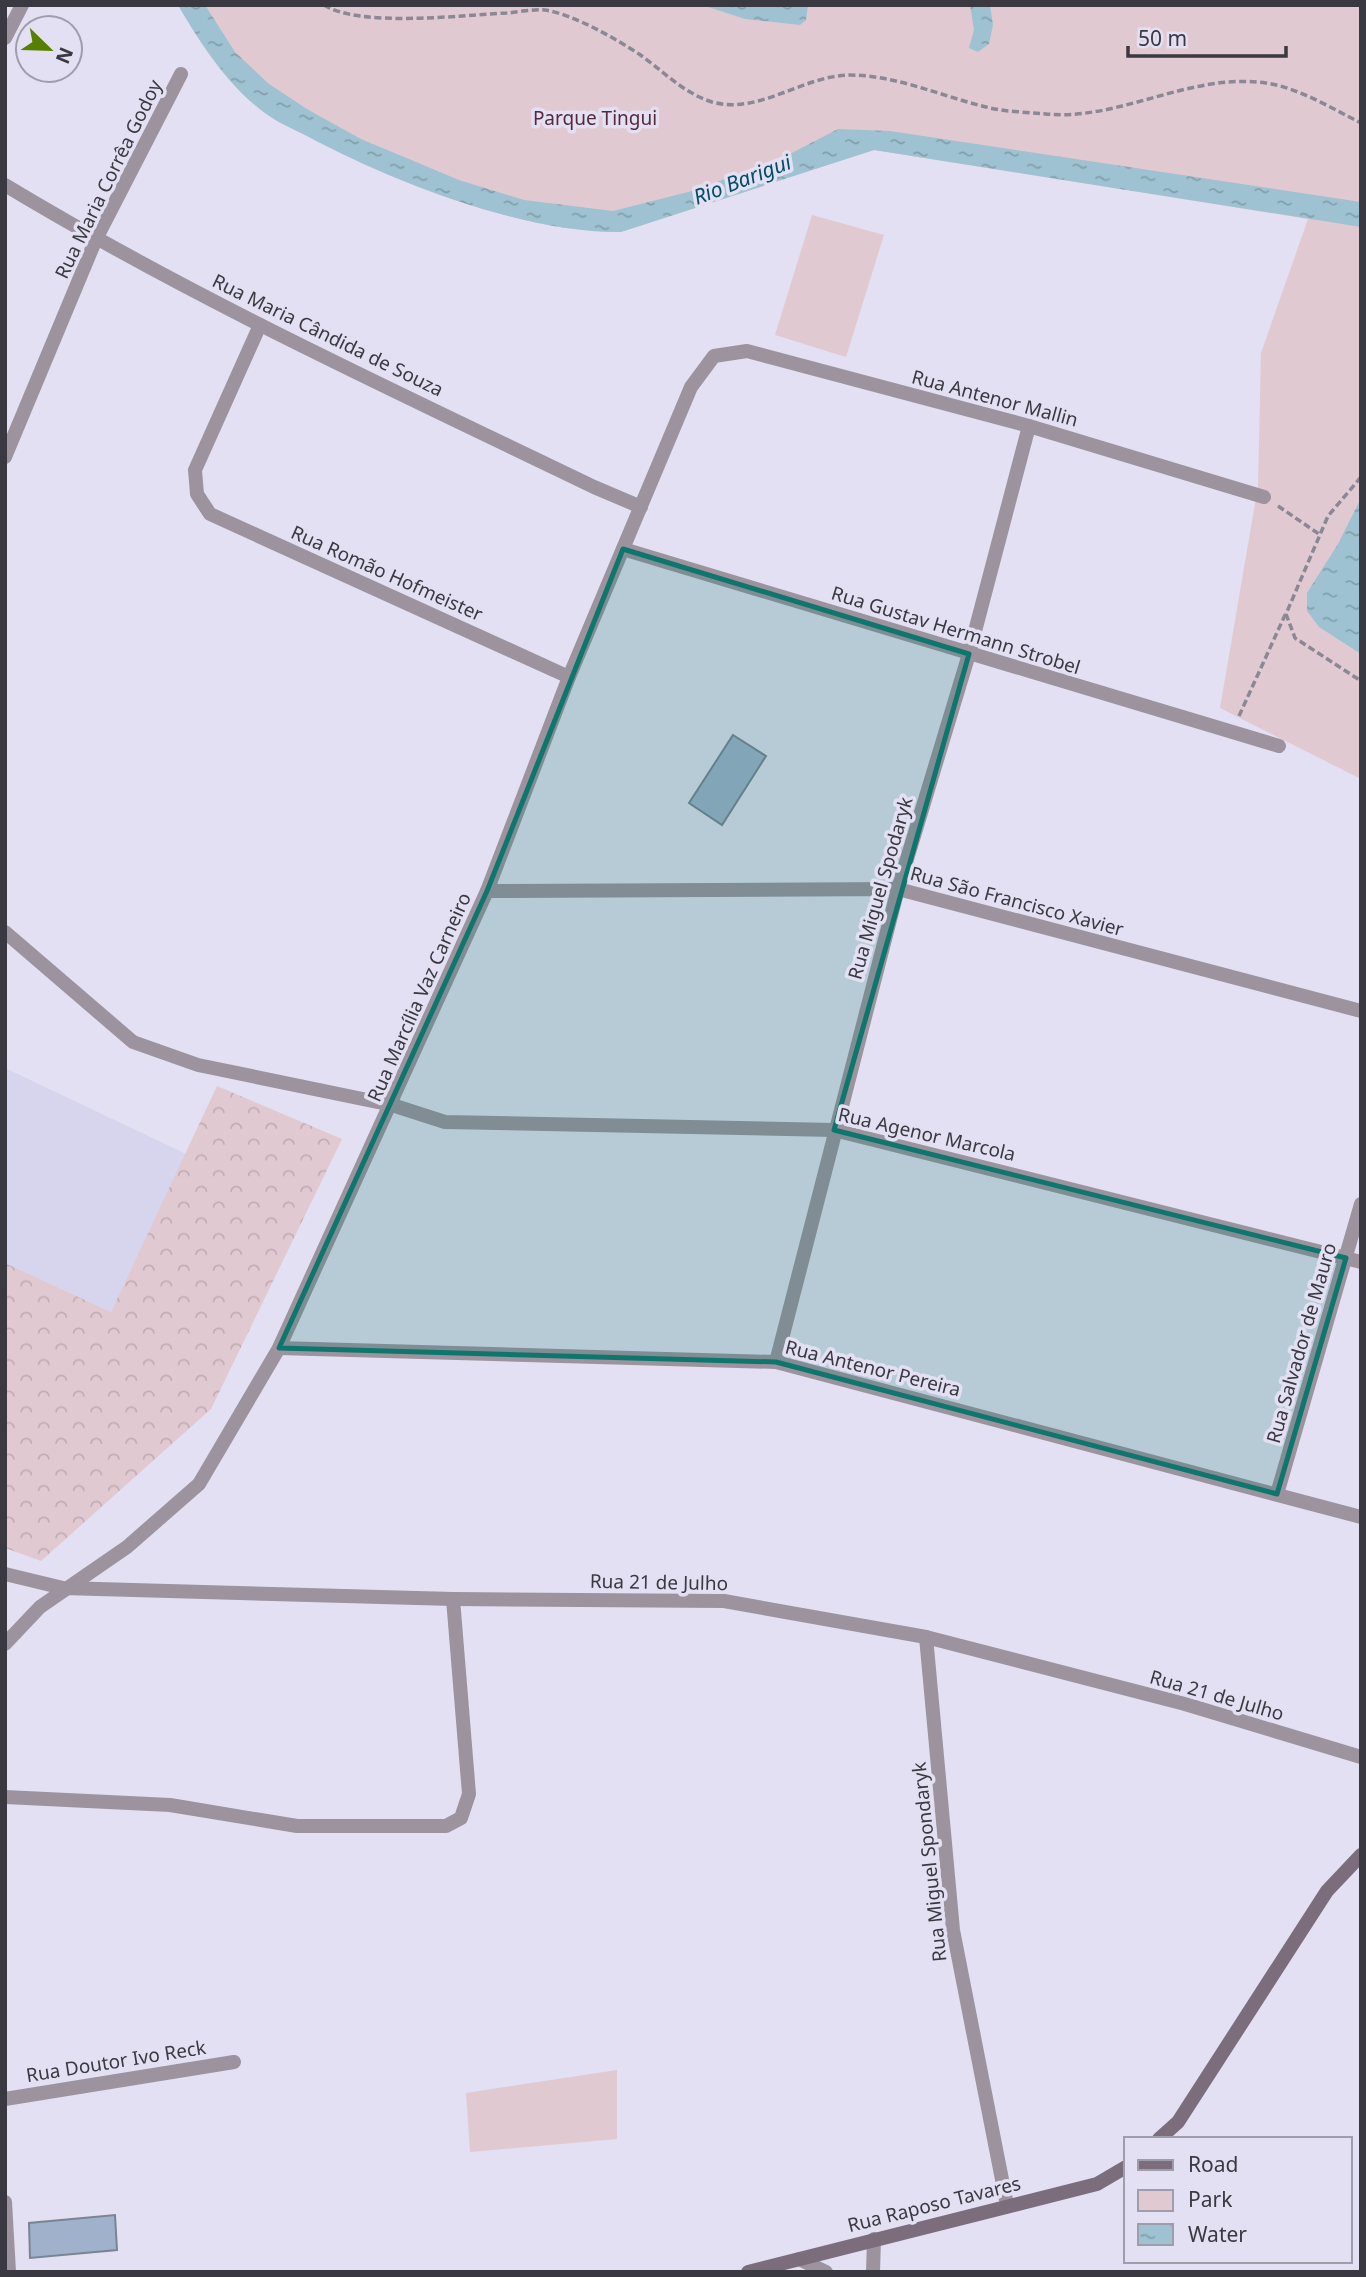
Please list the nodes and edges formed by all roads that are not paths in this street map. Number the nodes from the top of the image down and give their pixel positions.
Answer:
1 (22, 5) edge
2 (5, 38) edge
3 (181, 74) dead end
4 (5, 185) edge
5 (96, 239) junction
6 (260, 325) junction
7 (714, 356) joint
8 (1029, 426) junction
9 (5, 457) edge
10 (1264, 497) road end
11 (641, 507) junction
12 (623, 550) junction
13 (969, 654) junction
14 (569, 677) junction
15 (1279, 746) dead end
16 (898, 890) junction
17 (487, 891) junction
18 (5, 932) edge
19 (1361, 1010) edge
20 (392, 1105) junction
21 (834, 1130) junction
22 (1361, 1204) edge
23 (1353, 1260) edge
24 (279, 1348) junction
25 (776, 1363) junction
26 (1277, 1493) junction
27 (1361, 1517) edge
28 (5, 1574) edge
29 (62, 1588) junction
30 (453, 1599) junction
31 (926, 1637) junction
32 (5, 1644) edge
33 (1361, 1757) edge
34 (5, 1797) edge
35 (1361, 1855) edge
36 (234, 2062) dead end
37 (5, 2099) edge
38 (1161, 2137) edge
39 (1124, 2168) edge
40 (5, 2202) edge
41 (1007, 2205) junction
42 (874, 2239) junction
43 (799, 2259) junction
44 (9, 2272) edge
45 (748, 2272) edge
46 (826, 2272) edge
47 (873, 2272) edge

1 - 2 street
3 - 5 street, Rua Maria Corrêa Godoy
4 - 5 street, Rua Maria Cândida de Souza
5 - 6 street, Rua Maria Cândida de Souza
5 - 9 street, Rua Maria Corrêa Godoy
6 - 11 street, Rua Maria Cândida de Souza
6 - 14 street, Rua Romão Hofmeister
7 - 8 street, Rua Antenor Mallin
7 - 11 street, Rua Marcília Vaz Carneiro
8 - 10 street, Rua Antenor Mallin
8 - 13 street, Rua Miguel Spodaryk
11 - 12 street, Rua Marcília Vaz Carneiro
12 - 13 street, Rua Gustav Hermann Strobel
12 - 14 street, Rua Marcília Vaz Carneiro
13 - 15 street, Rua Gustav Hermann Strobel
13 - 16 street, Rua Miguel Spodaryk
14 - 17 street, Rua Marcília Vaz Carneiro
16 - 17 street, Rua São Francisco Xavier
16 - 19 street, Rua São Francisco Xavier
16 - 21 street, Rua Miguel Spodaryk
17 - 20 street, Rua Marcília Vaz Carneiro
18 - 20 street, Rua Agenor Marcola
20 - 21 street, Rua Agenor Marcola
20 - 24 street, Rua Marcília Vaz Carneiro
21 - 23 street, Rua Agenor Marcola
21 - 25 street, Rua Miguel Spodaryk
22 - 23 street, Rua Salvador de Mauro
23 - 26 street, Rua Salvador de Mauro
24 - 25 street, Rua Antenor Pereira
24 - 29 street, Rua Marcília Vaz Carneiro
25 - 26 street, Rua Antenor Pereira
26 - 27 street, Rua Antenor Pereira
28 - 29 street
29 - 30 street, Rua 21 de Julho
29 - 32 street, Rua Marcília Vaz Carneiro
30 - 31 street, Rua 21 de Julho
30 - 34 street
31 - 33 street, Rua 21 de Julho
31 - 41 street, Rua Miguel Spondaryk
35 - 38 main road
36 - 37 street, Rua Doutor Ivo Reck
39 - 41 main road, Rua Raposo Tavares
40 - 44 street
41 - 42 main road, Rua Raposo Tavares
42 - 43 main road, Rua Raposo Tavares
42 - 47 street
43 - 45 main road, Rua Raposo Tavares
43 - 46 street

